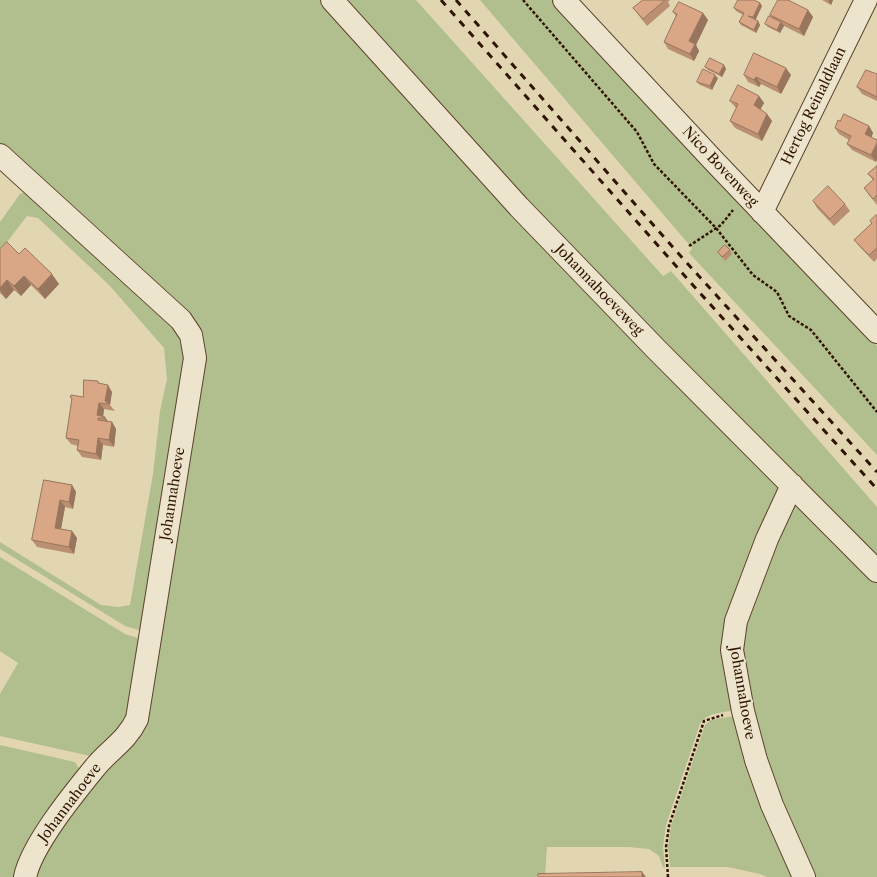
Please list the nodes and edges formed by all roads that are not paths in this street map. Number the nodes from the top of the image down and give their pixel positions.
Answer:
1 (332, 0) edge
2 (564, 0) edge
3 (866, 0) edge
4 (0, 155) edge
5 (762, 212) junction
6 (877, 332) edge
7 (792, 486) junction
8 (877, 571) edge
9 (25, 877) edge
10 (804, 877) edge

1 - 7 street, Johannahoeveweg
2 - 5 street, Nico Bovenweg
3 - 5 street, Hertog Reinaldlaan
4 - 9 street, Johannahoeve
5 - 6 street, Nico Bovenweg
7 - 8 street, Johannahoeveweg
7 - 10 street, Johannahoeve

